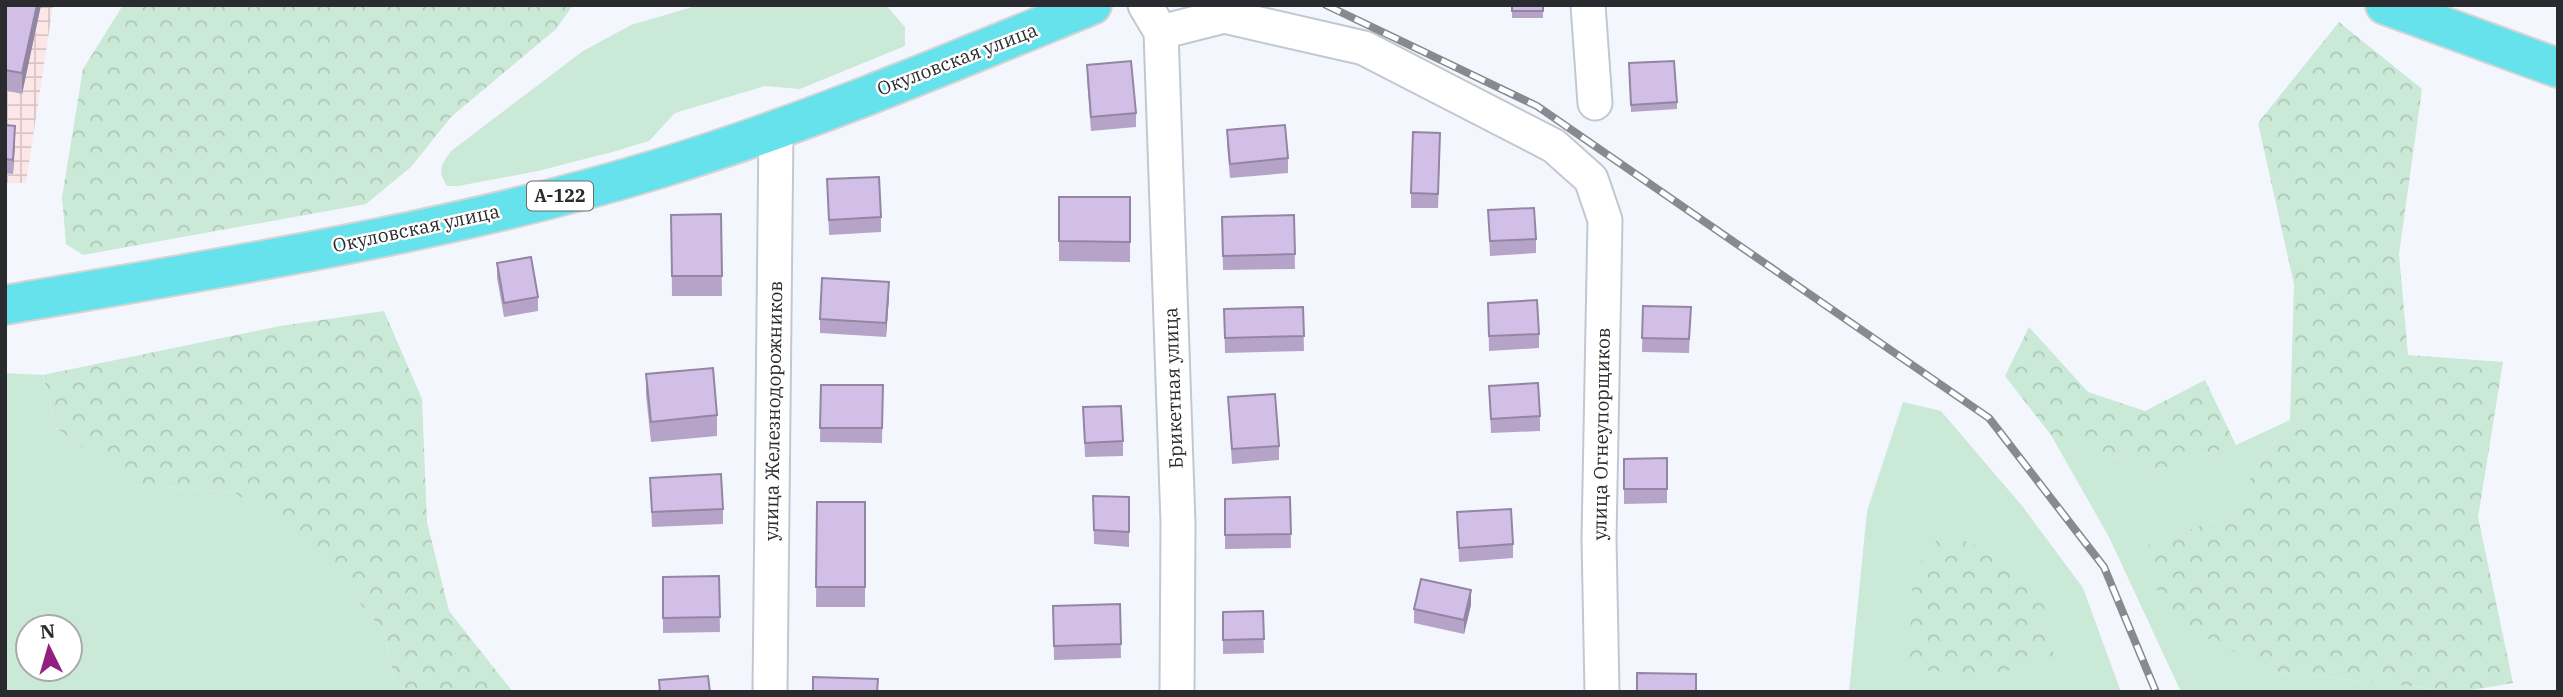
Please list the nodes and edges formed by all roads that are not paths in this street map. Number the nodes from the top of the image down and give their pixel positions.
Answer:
1 (1092, 5) edge
2 (1588, 5) edge
3 (2385, 5) edge
4 (1153, 19) edge
5 (2558, 68) edge
6 (1595, 103) dead end
7 (776, 129) junction
8 (5, 305) edge
9 (770, 692) edge
10 (1177, 692) edge
11 (1602, 692) edge

1 - 7 main road, Окуловская улица / А-122
2 - 6 street
3 - 5 main road
4 - 10 street, Брикетная улица
4 - 11 street, улица Огнеупорщиков
7 - 8 main road, Окуловская улица / А-122
7 - 9 street, улица Железнодорожников

